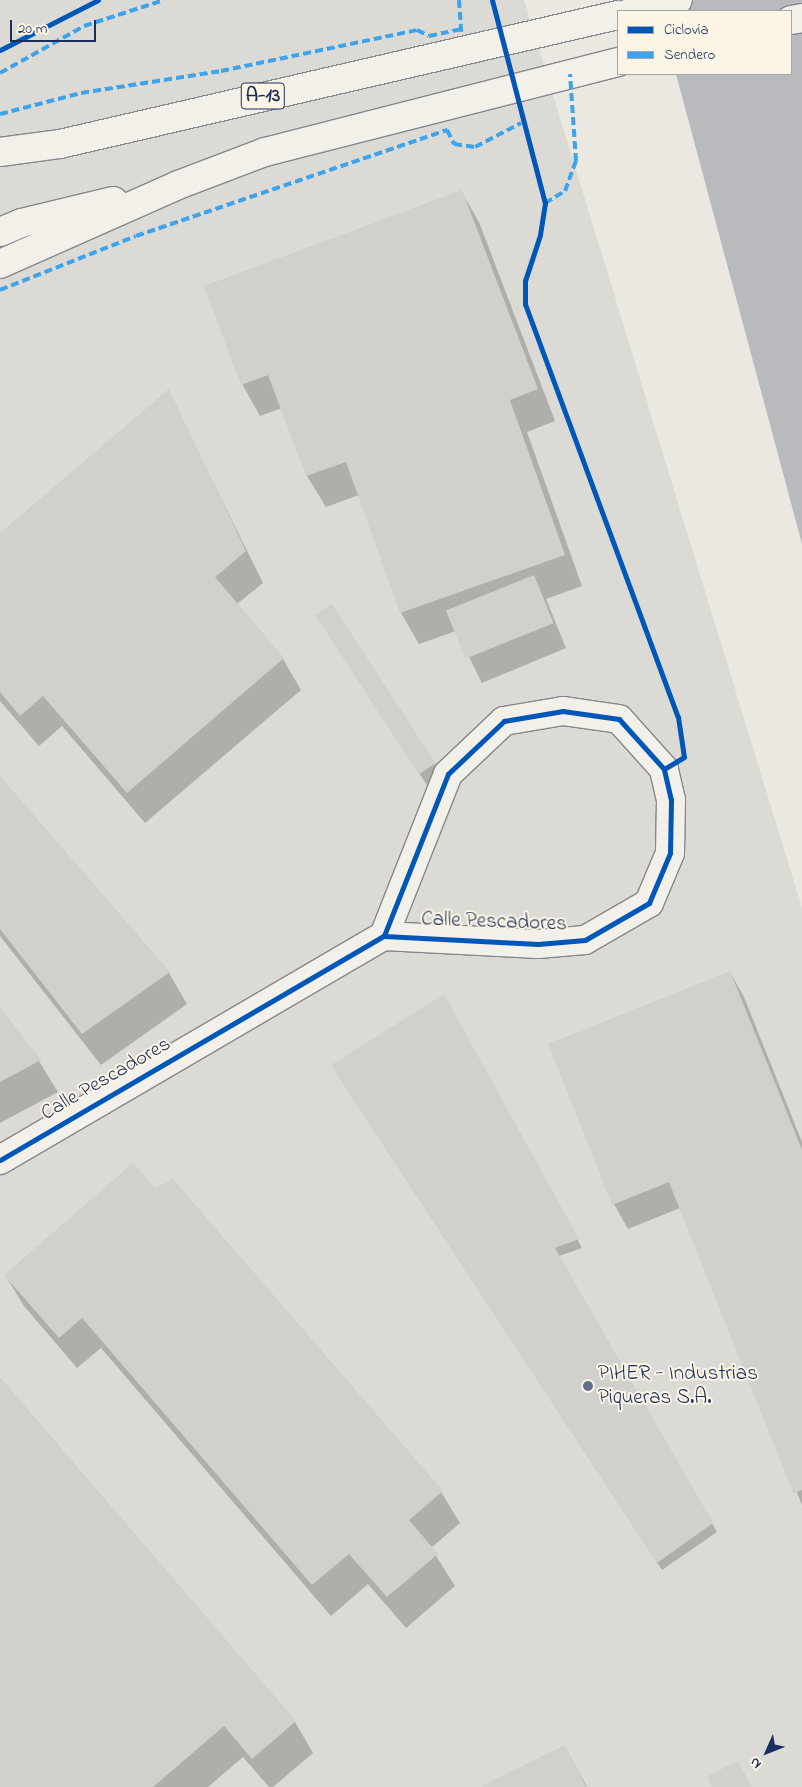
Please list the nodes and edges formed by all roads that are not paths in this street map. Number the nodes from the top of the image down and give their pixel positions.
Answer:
1 (678, 0) edge
2 (636, 10) edge
3 (617, 15) edge
4 (617, 62) edge
5 (60, 144) junction
6 (0, 152) edge
7 (0, 171) edge
8 (178, 185) junction
9 (0, 232) edge
10 (0, 264) edge
11 (384, 936) junction
12 (0, 1160) edge

1 - 2 main road
3 - 5 main road, A-13
4 - 8 main road
5 - 6 main road
5 - 7 main road, A-13
8 - 9 main road
8 - 10 main road
11 - 11 main road, Calle Pescadores
11 - 12 main road, Calle Pescadores

